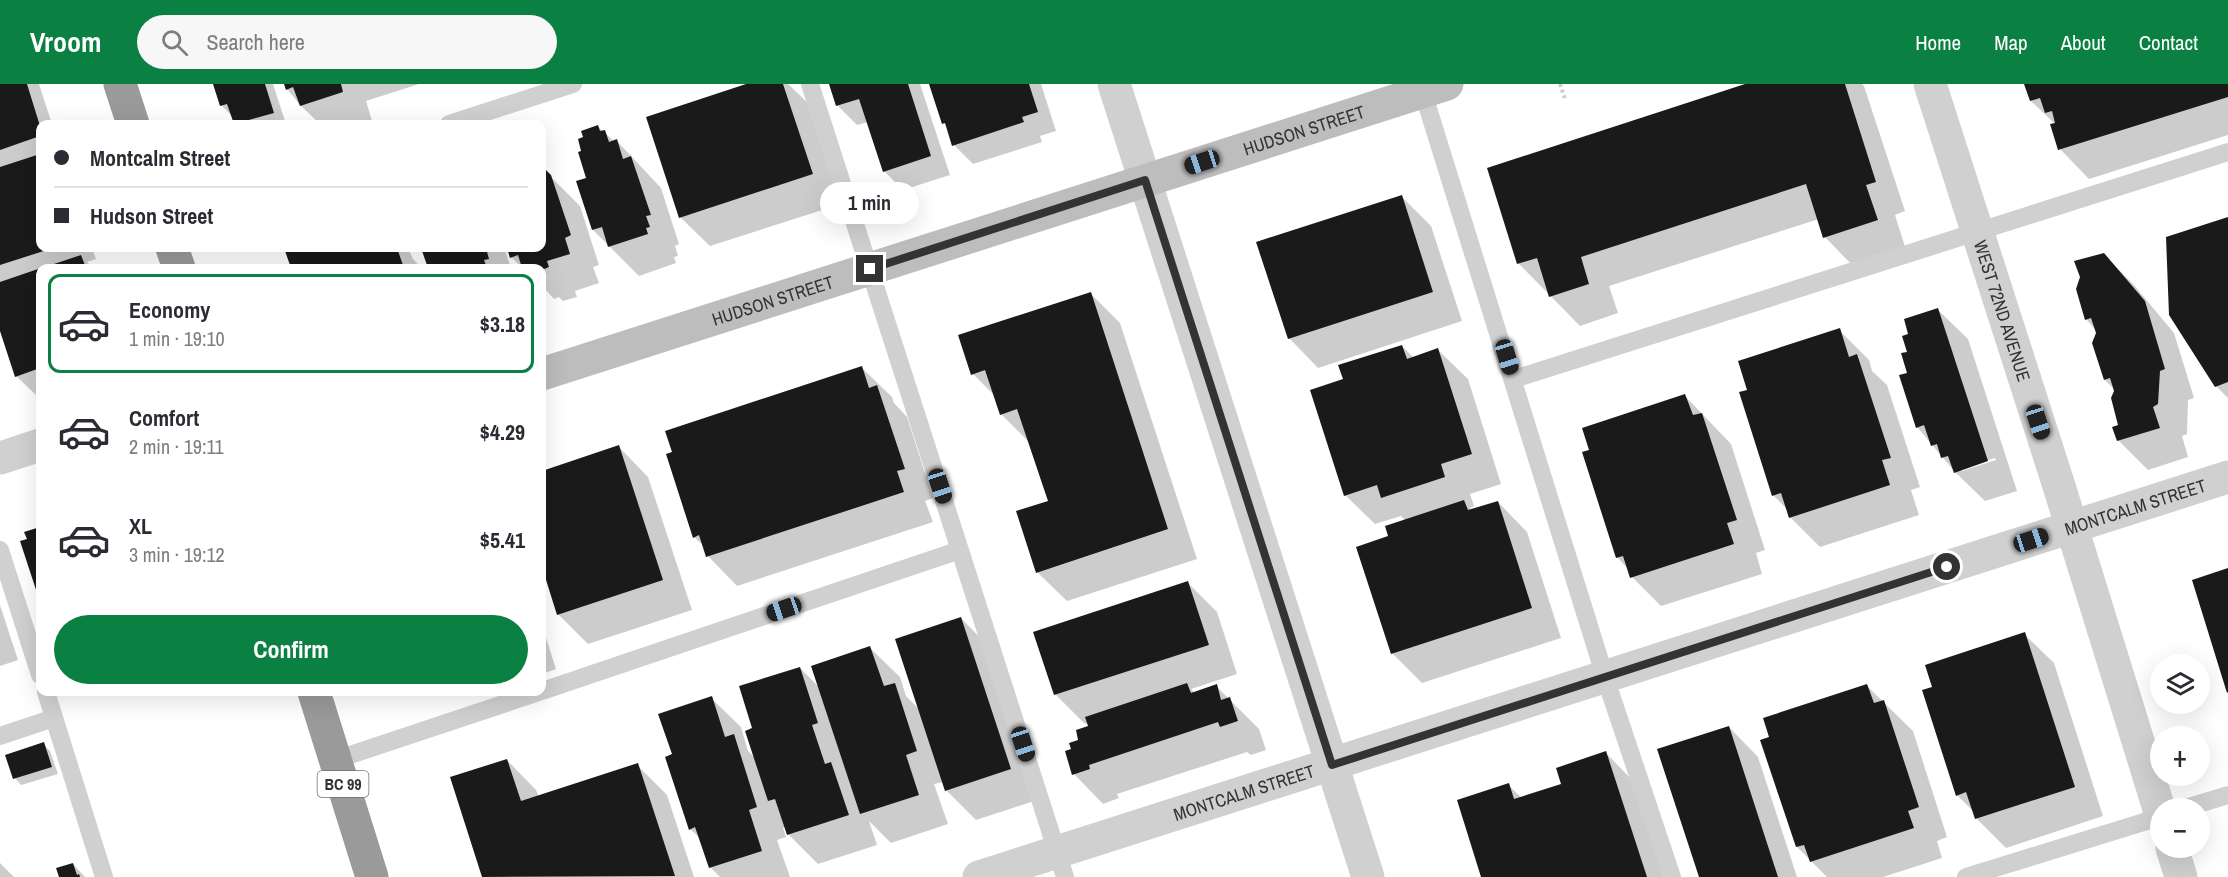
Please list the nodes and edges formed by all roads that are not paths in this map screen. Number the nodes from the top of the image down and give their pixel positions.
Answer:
1 (120, 84) edge
2 (573, 84) edge
3 (810, 84) edge
4 (1114, 84) edge
5 (1930, 84) edge
6 (1430, 87) edge
7 (132, 120) edge
8 (461, 120) edge
9 (2228, 152) edge
10 (1145, 180) junction
11 (1977, 232) junction
12 (870, 269) junction
13 (546, 373) edge
14 (1514, 379) junction
15 (36, 446) edge
16 (0, 458) edge
17 (2228, 477) edge
18 (2072, 527) junction
19 (0, 550) edge
20 (960, 550) junction
21 (36, 662) edge
22 (1605, 677) junction
23 (546, 689) edge
24 (47, 696) edge
25 (315, 696) edge
26 (526, 696) edge
27 (54, 718) junction
28 (0, 736) edge
29 (335, 760) junction
30 (1332, 765) junction
31 (2228, 795) edge
32 (2155, 798) edge
33 (2210, 800) edge
34 (2150, 817) edge
35 (2175, 858) edge
36 (1061, 865) edge
37 (104, 877) edge
38 (372, 877) edge
39 (979, 877) edge
40 (1368, 877) edge
41 (1672, 877) edge
42 (1966, 877) edge
43 (2181, 877) edge

1 - 7 highway
2 - 8 lane
3 - 12 lane
4 - 10 street
5 - 11 street, WEST 72ND AVENUE
6 - 10 street, HUDSON STREET
6 - 14 lane
9 - 11 lane
10 - 12 street, HUDSON STREET
10 - 30 street
11 - 14 lane
11 - 18 street, WEST 72ND AVENUE
12 - 13 street, HUDSON STREET
12 - 20 lane
14 - 22 lane
15 - 16 street
17 - 18 street, MONTCALM STREET
18 - 22 street, MONTCALM STREET
18 - 32 street, WEST 72ND AVENUE
19 - 21 lane
20 - 23 lane
20 - 36 lane
22 - 30 street, MONTCALM STREET
22 - 41 lane
24 - 27 lane
25 - 29 highway, BC 99
26 - 29 lane
27 - 28 lane
27 - 37 lane
29 - 38 highway, BC 99
30 - 36 street, MONTCALM STREET
30 - 40 street
31 - 33 lane
34 - 42 lane
35 - 43 street
36 - 39 street, MONTCALM STREET

